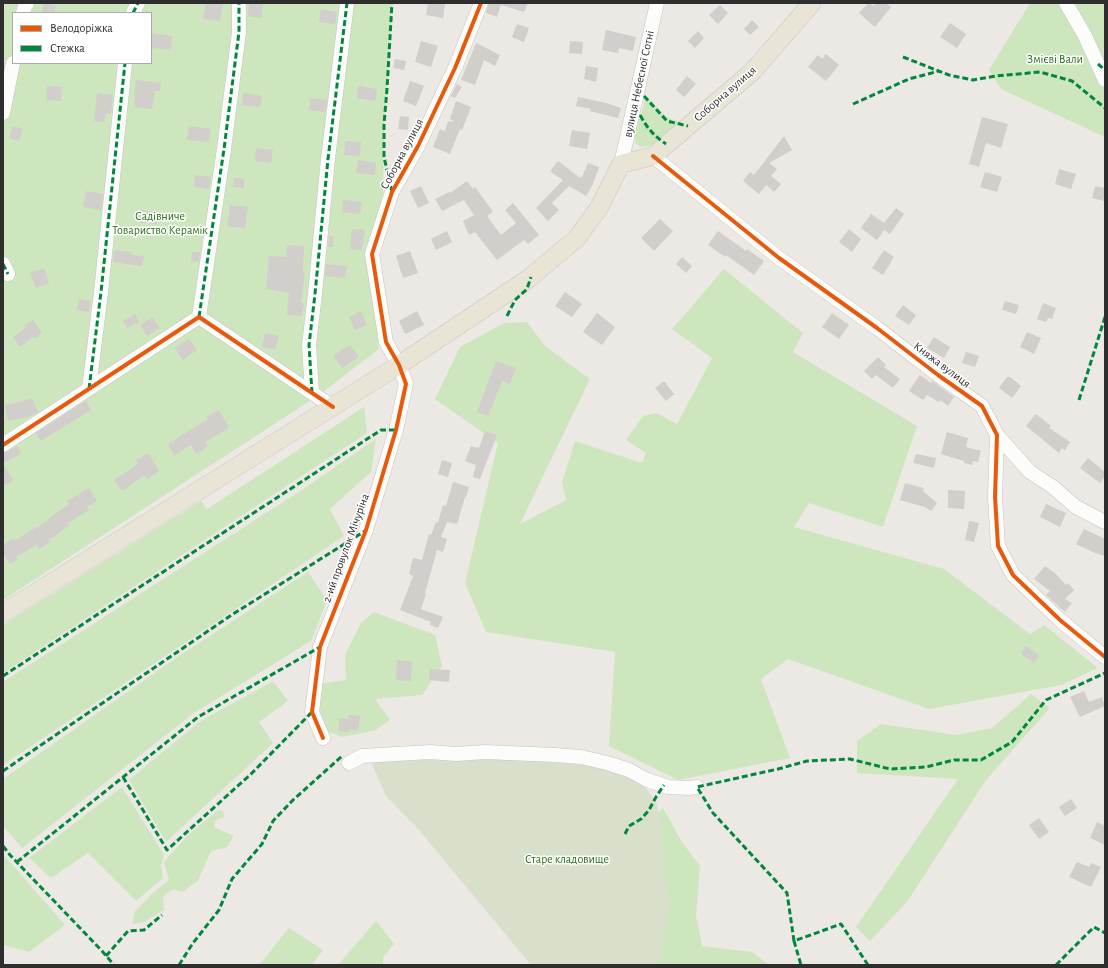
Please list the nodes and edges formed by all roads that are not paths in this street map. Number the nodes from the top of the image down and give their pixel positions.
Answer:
1 (28, 3) edge
2 (138, 3) edge
3 (239, 3) edge
4 (348, 3) edge
5 (481, 3) edge
6 (657, 3) edge
7 (812, 3) edge
8 (1066, 3) edge
9 (23, 12) edge
10 (134, 12) edge
11 (13, 64) edge
12 (125, 64) edge
13 (1105, 80) edge
14 (3, 113) edge
15 (653, 156) junction
16 (622, 164) junction
17 (199, 317) junction
18 (399, 365) junction
19 (89, 389) junction
20 (312, 393) junction
21 (333, 407) junction
22 (997, 435) junction
23 (3, 445) edge
24 (1105, 522) edge
25 (3, 613) edge
26 (1105, 657) edge
27 (323, 738) dead end
28 (350, 763) dead end
29 (698, 787) dead end

1 - 9 street
2 - 10 street
3 - 17 street
4 - 20 street
5 - 18 street, Соборна вулиця
6 - 16 street, вулиця Небесної Сотні
7 - 15 main road, Соборна вулиця
8 - 13 street
11 - 14 street
12 - 19 street
15 - 16 main road, Соборна вулиця
15 - 22 street, Княжа вулиця
16 - 18 main road
17 - 19 street
17 - 20 street
18 - 21 main road
18 - 27 street, 2-ий провулок Мічуріна
19 - 23 street
20 - 21 street
21 - 25 main road
22 - 24 street
22 - 26 street, Княжа вулиця
28 - 29 street

